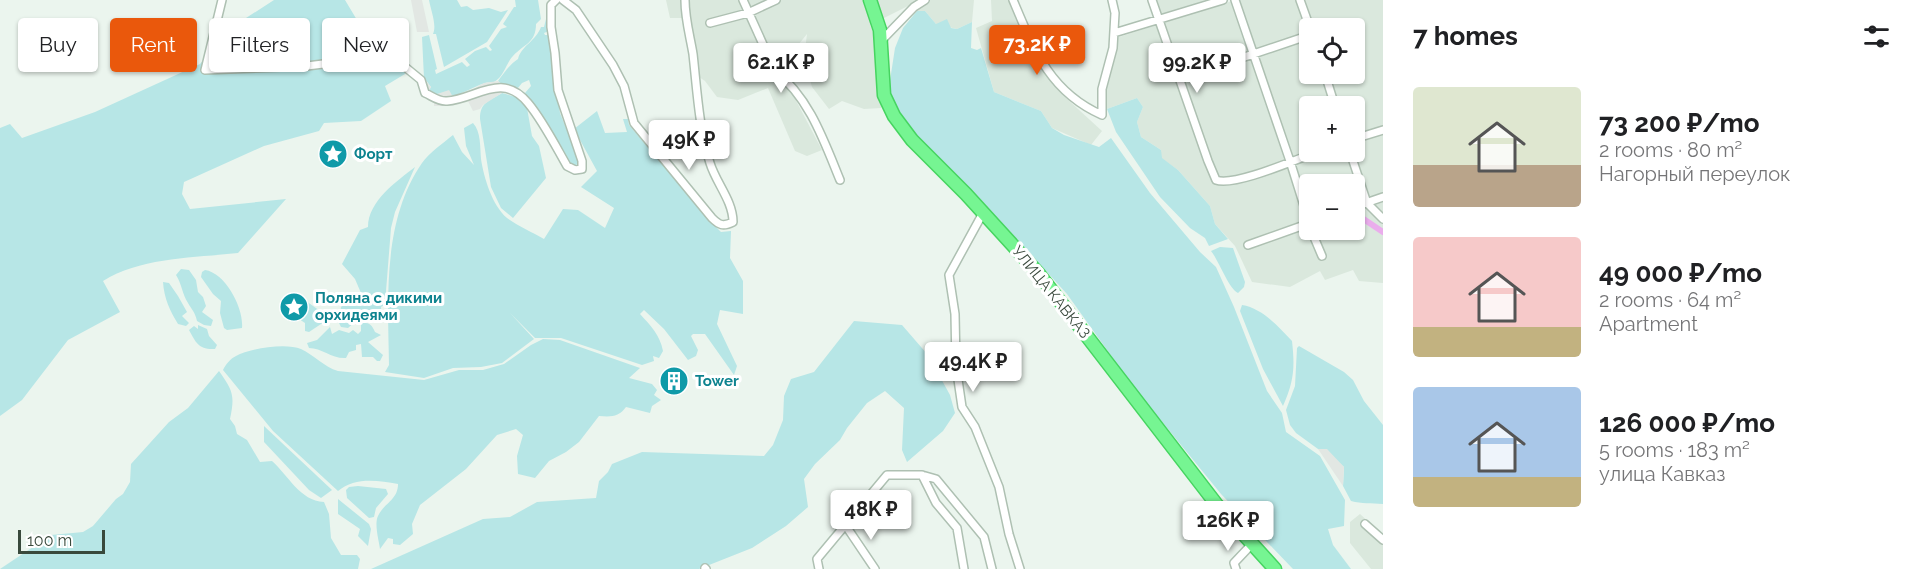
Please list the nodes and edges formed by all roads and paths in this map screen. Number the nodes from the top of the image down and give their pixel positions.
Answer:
1 (222, 0) edge
2 (556, 0) edge
3 (563, 0) edge
4 (685, 0) edge
5 (743, 0) edge
6 (776, 0) edge
7 (870, 0) edge
8 (925, 0) edge
9 (1013, 0) edge
10 (1112, 0) edge
11 (1152, 0) edge
12 (1223, 0) edge
13 (1235, 0) edge
14 (1300, 0) edge
15 (748, 13) junction
16 (1306, 18) edge
17 (1159, 19) junction
18 (710, 23) dead end
19 (1114, 33) junction
20 (1299, 38) edge
21 (881, 40) junction
22 (1253, 54) junction
23 (1179, 79) junction
24 (1383, 130) edge
25 (1365, 136) edge
26 (1299, 158) edge
27 (1290, 161) junction
28 (1353, 162) edge
29 (840, 180) dead end
30 (1299, 191) edge
31 (1383, 197) edge
32 (1367, 203) junction
33 (983, 213) junction
34 (1383, 219) edge
35 (1299, 227) edge
36 (1315, 240) edge
37 (1248, 245) dead end
38 (1322, 256) dead end
39 (922, 475) junction
40 (1365, 525) dead end
41 (846, 526) junction
42 (1383, 540) edge
43 (1252, 544) junction
44 (819, 569) edge
45 (875, 569) edge
46 (964, 569) edge
47 (992, 569) edge
48 (1020, 569) edge
49 (1236, 569) edge
50 (1275, 569) edge

1 - 2 street
3 - 4 street
5 - 15 street
6 - 15 street
7 - 21 highway, УЛИЦА КАВКАЗ
8 - 21 street
9 - 19 street
10 - 19 street
11 - 17 street
12 - 17 street
13 - 22 street
14 - 16 street
15 - 18 street
15 - 29 street
17 - 19 street
17 - 23 street
20 - 22 street
21 - 33 highway, УЛИЦА КАВКАЗ
22 - 23 street
22 - 27 street
23 - 27 street
24 - 25 street
26 - 27 street
27 - 30 street
28 - 32 street
31 - 32 street
32 - 34 street
33 - 43 highway, УЛИЦА КАВКАЗ
33 - 48 street
35 - 37 street
36 - 38 street
39 - 41 street
39 - 46 street
39 - 47 street
40 - 42 street
41 - 44 street
41 - 45 street
43 - 49 street
43 - 50 highway, УЛИЦА КАВКАЗ

